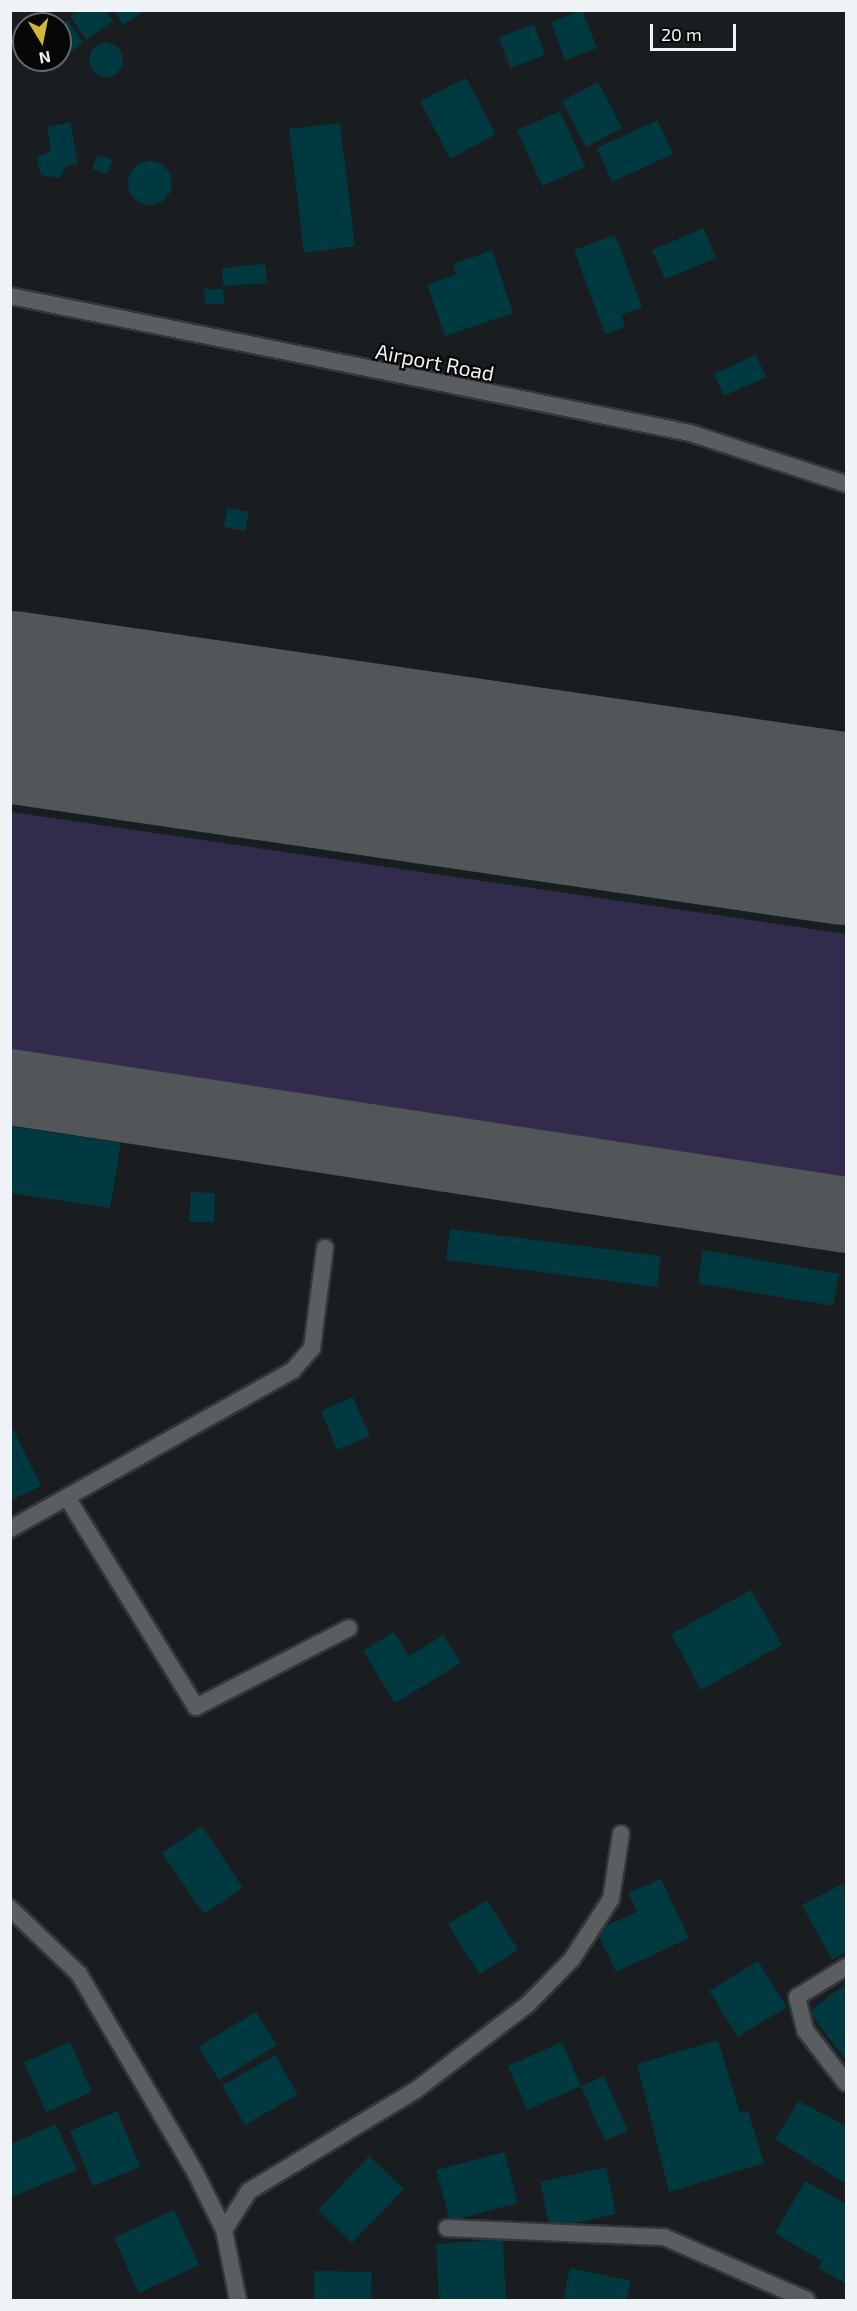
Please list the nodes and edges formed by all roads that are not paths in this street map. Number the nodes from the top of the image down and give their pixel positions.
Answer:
1 (10, 296) edge
2 (846, 484) edge
3 (325, 1248) dead end
4 (68, 1499) junction
5 (10, 1529) edge
6 (348, 1628) dead end
7 (621, 1834) dead end
8 (10, 1908) edge
9 (846, 1967) edge
10 (846, 2083) edge
11 (447, 2228) dead end
12 (224, 2230) junction
13 (238, 2301) edge
14 (807, 2301) edge

1 - 2 street, Airport Road
3 - 4 street
4 - 5 street
4 - 6 street
7 - 12 street
8 - 12 street
9 - 10 street
11 - 14 street
12 - 13 street

